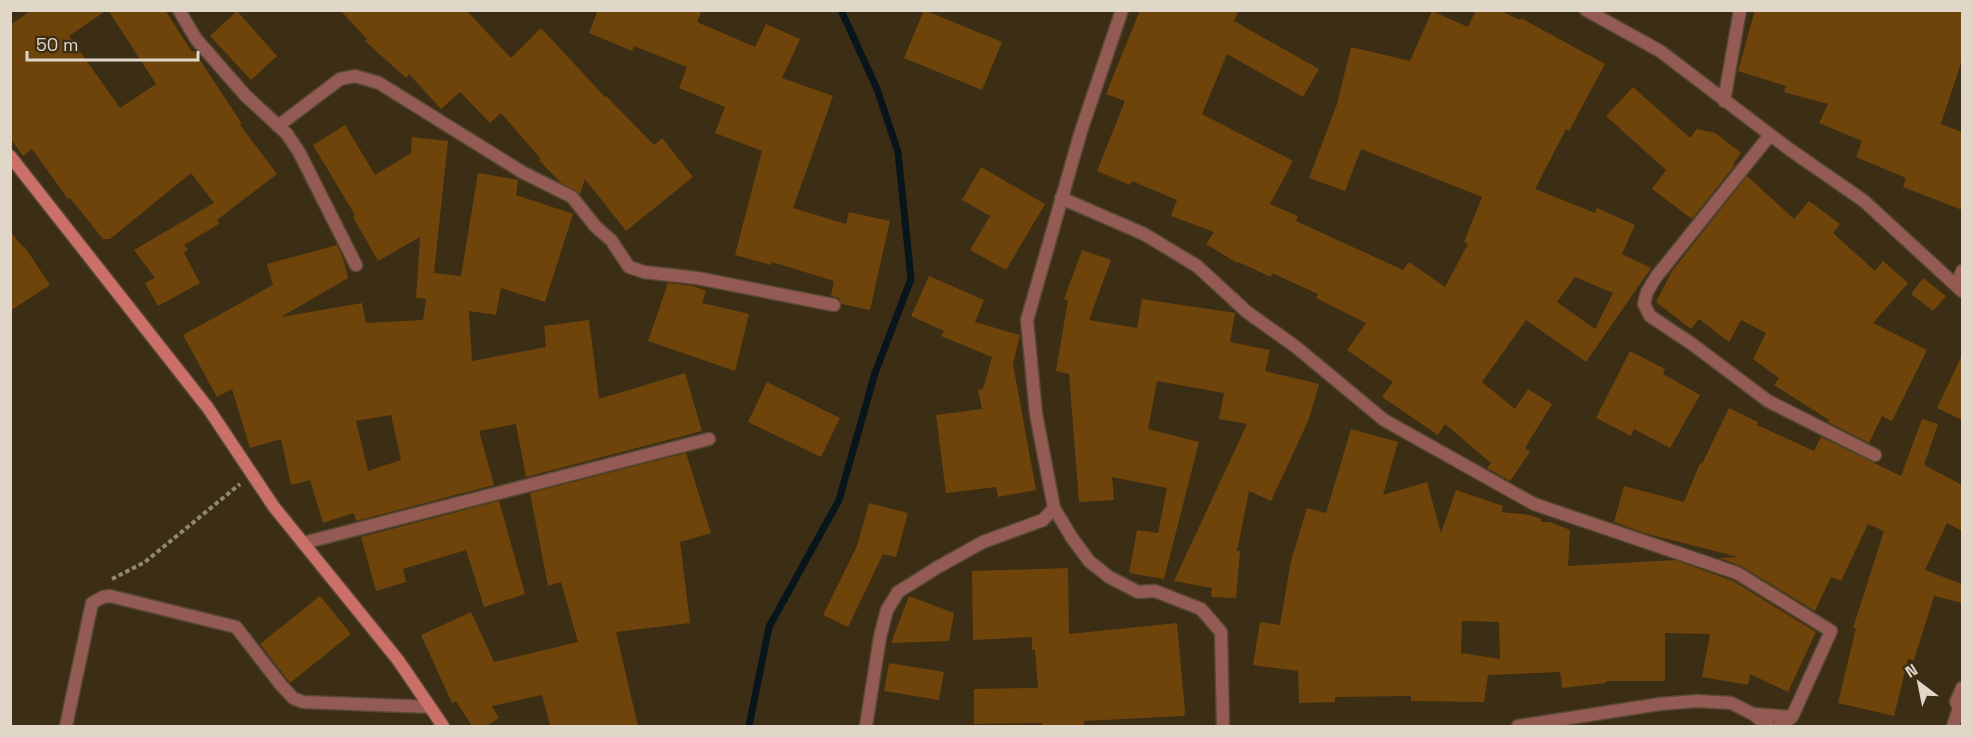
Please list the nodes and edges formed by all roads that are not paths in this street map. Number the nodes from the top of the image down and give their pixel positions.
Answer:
1 (179, 10) edge
2 (1122, 10) edge
3 (1586, 10) edge
4 (1740, 10) edge
5 (1724, 101) junction
6 (278, 126) junction
7 (1770, 135) junction
8 (12, 159) edge
9 (1061, 198) junction
10 (356, 265) dead end
11 (1962, 271) edge
12 (1960, 288) edge
13 (834, 305) dead end
14 (709, 439) dead end
15 (1875, 455) dead end
16 (1054, 508) junction
17 (303, 543) junction
18 (1962, 688) edge
19 (430, 708) junction
20 (1961, 709) edge
21 (1754, 714) junction
22 (1792, 717) junction
23 (66, 726) edge
24 (443, 726) edge
25 (866, 726) edge
26 (1223, 726) edge
27 (1518, 726) edge
28 (1768, 726) edge
29 (1779, 726) edge
30 (1953, 726) edge

1 - 6 street
2 - 9 street
3 - 5 street
4 - 5 street
5 - 7 street
6 - 10 street
6 - 13 street
7 - 12 street
7 - 15 street
8 - 17 street
9 - 16 street
9 - 22 street
11 - 12 street
14 - 17 street
16 - 25 street
16 - 26 street
17 - 19 street
18 - 20 street
19 - 23 street
19 - 24 street
20 - 30 street
21 - 22 street
21 - 27 street
21 - 28 street
22 - 29 street

